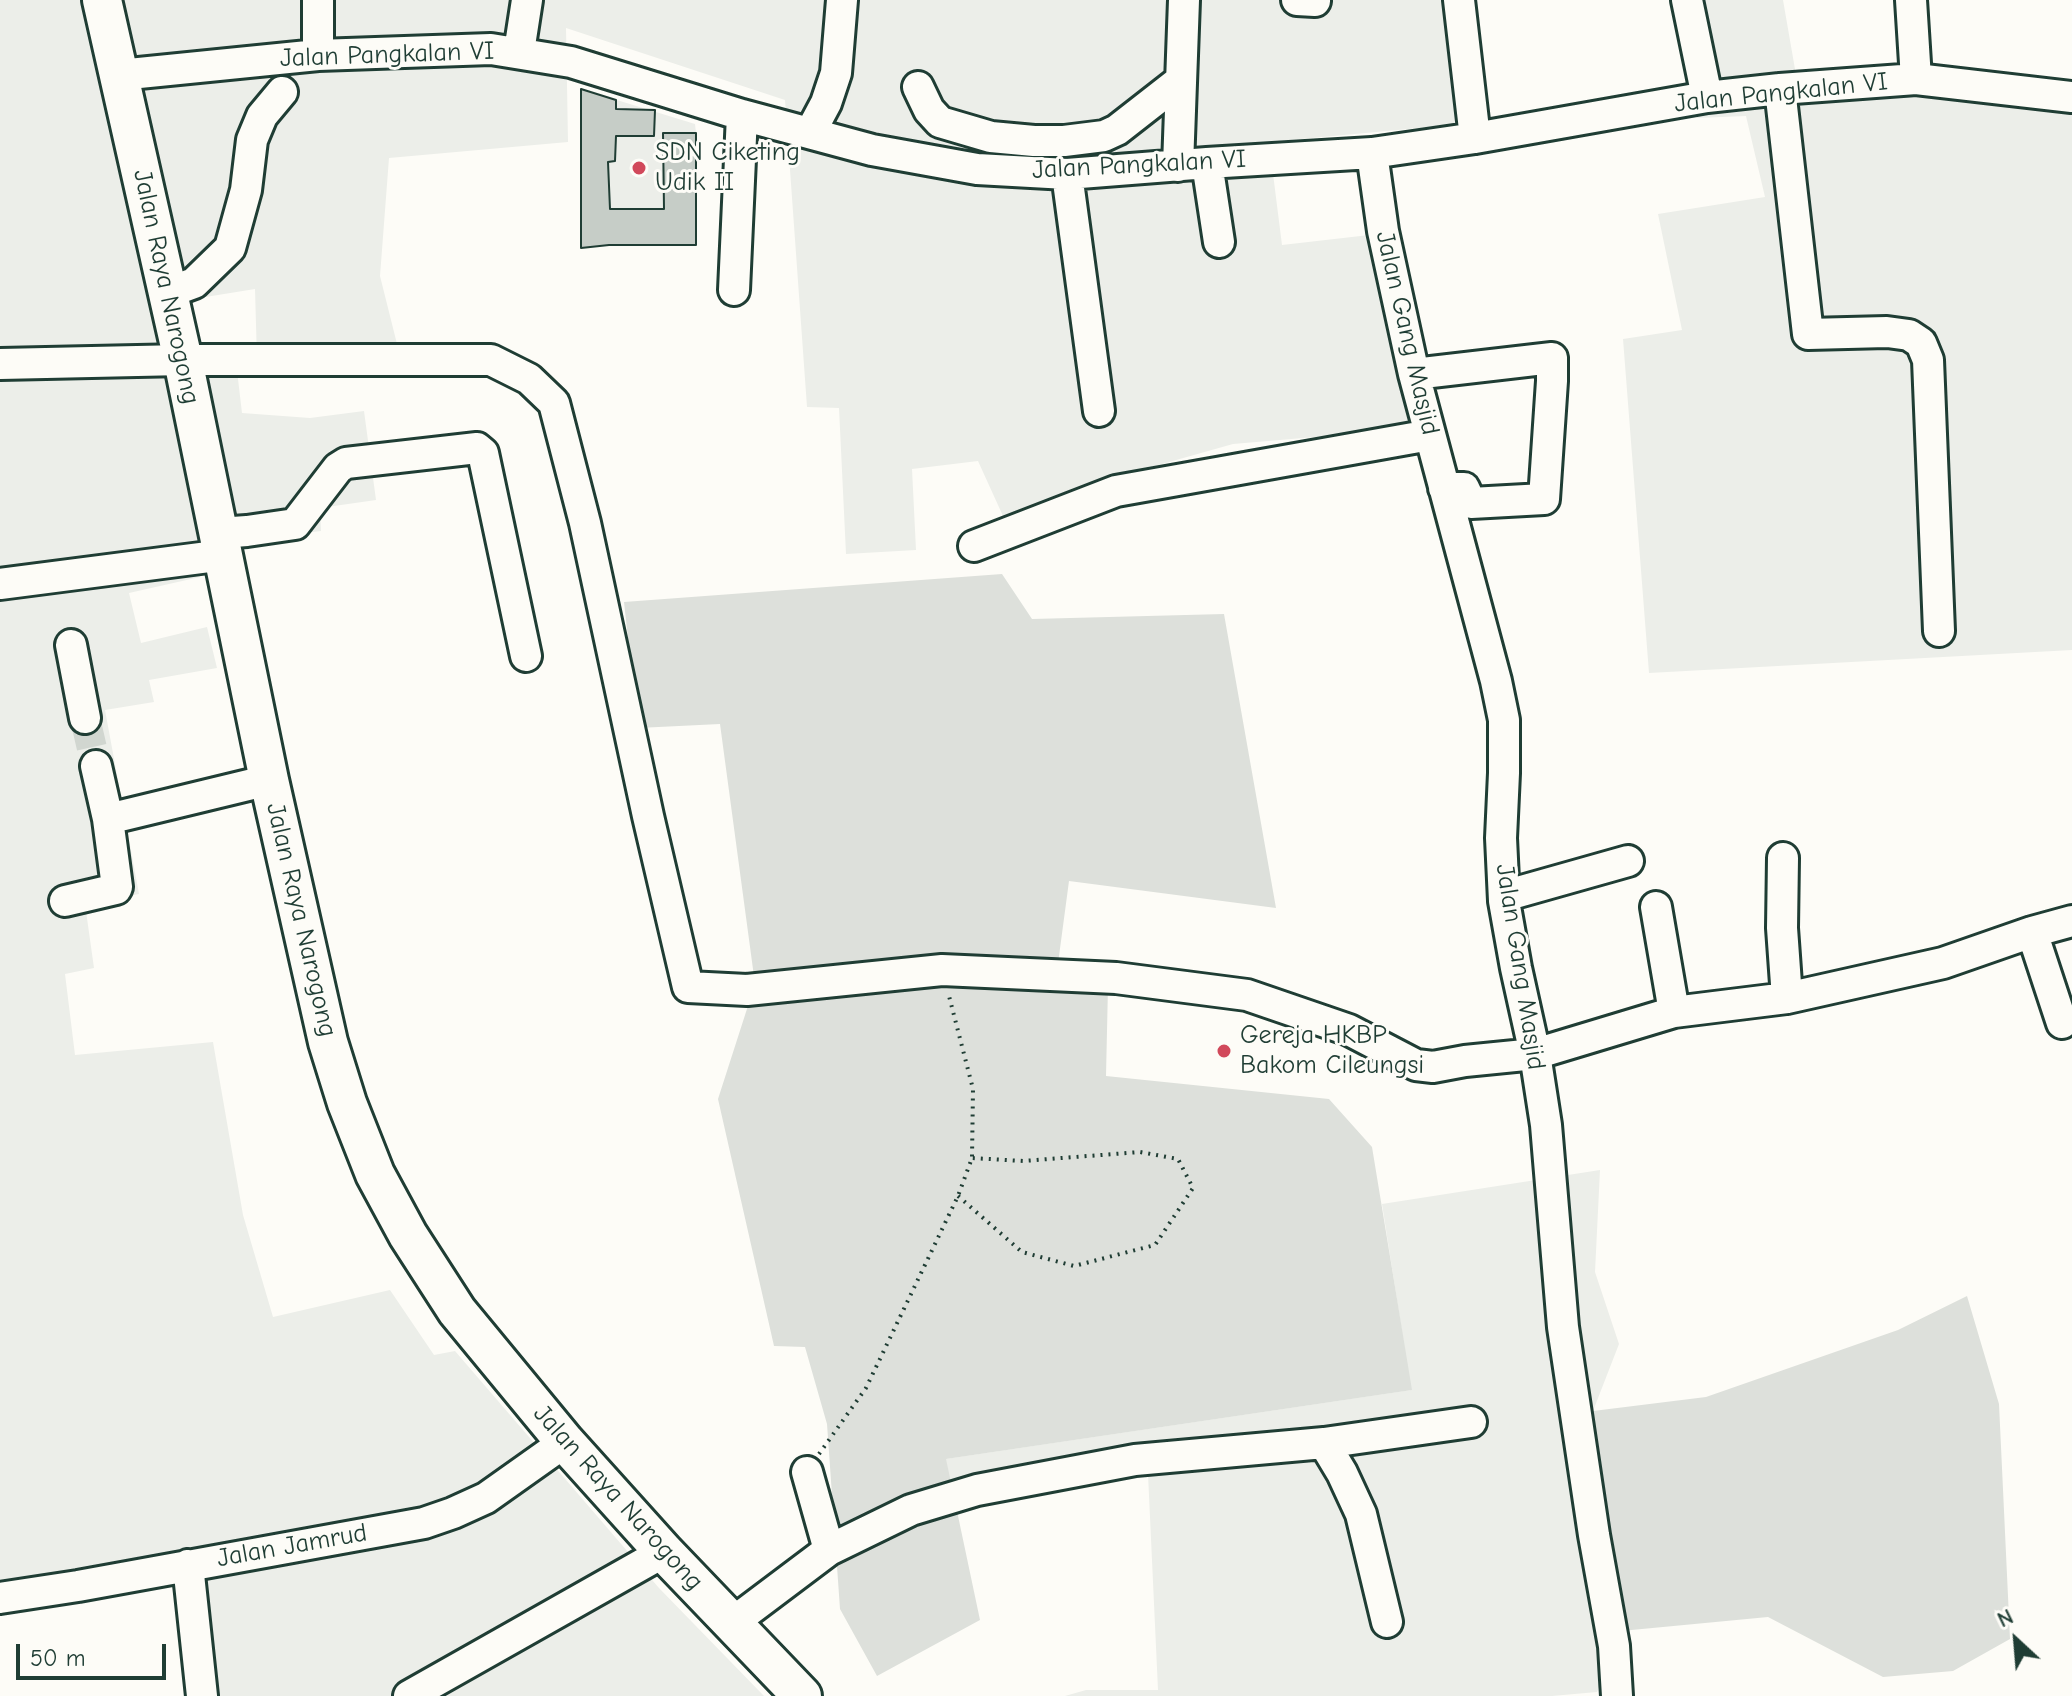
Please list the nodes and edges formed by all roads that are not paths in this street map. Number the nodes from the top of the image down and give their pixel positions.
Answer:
1 (102, 0) edge
2 (318, 0) edge
3 (527, 0) edge
4 (842, 0) edge
5 (1184, 0) edge
6 (1459, 0) edge
7 (1687, 0) edge
8 (1911, 0) edge
9 (519, 52) junction
10 (318, 55) junction
11 (119, 75) junction
12 (1916, 79) junction
13 (1181, 80) junction
14 (918, 87) dead end
15 (1780, 89) junction
16 (282, 92) dead end
17 (1707, 97) junction
18 (2072, 97) edge
19 (742, 115) junction
20 (810, 133) junction
21 (1475, 138) junction
22 (1372, 153) junction
23 (1192, 164) junction
24 (1067, 174) junction
25 (1219, 242) dead end
26 (734, 290) dead end
27 (167, 293) junction
28 (183, 360) junction
29 (0, 364) edge
30 (1414, 374) junction
31 (1099, 411) dead end
32 (1430, 435) junction
33 (1444, 488) junction
34 (221, 544) junction
35 (974, 546) dead end
36 (0, 584) edge
37 (1939, 631) dead end
38 (71, 645) dead end
39 (526, 656) dead end
40 (85, 718) tunnel mouth
41 (96, 766) tunnel mouth
42 (269, 780) junction
43 (108, 819) junction
44 (1783, 858) dead end
45 (1628, 861) dead end
46 (1504, 896) junction
47 (65, 901) dead end
48 (1656, 907) dead end
49 (2072, 921) edge
50 (2032, 932) junction
51 (1787, 998) junction
52 (1674, 1012) junction
53 (2062, 1023) dead end
54 (1535, 1054) junction
55 (1471, 1422) dead end
56 (565, 1442) junction
57 (1324, 1443) junction
58 (807, 1472) road end
59 (829, 1550) junction
60 (664, 1552) junction
61 (188, 1565) junction
62 (0, 1598) edge
63 (1387, 1622) dead end
64 (732, 1623) junction
65 (202, 1696) edge
66 (409, 1696) edge
67 (802, 1696) edge
68 (1617, 1696) edge

1 - 11 main road, Jalan Raya Narogong
2 - 10 street
3 - 9 street
4 - 20 street
5 - 13 street
6 - 21 street
7 - 17 street
8 - 12 street
9 - 10 street, Jalan Pangkalan VI
9 - 19 street, Jalan Pangkalan VI
10 - 11 street, Jalan Pangkalan VI
11 - 27 main road, Jalan Raya Narogong
12 - 15 street, Jalan Pangkalan VI
12 - 18 street, Jalan Pangkalan VI
13 - 14 street
13 - 23 street
15 - 17 street, Jalan Pangkalan VI
15 - 37 street
16 - 27 street
17 - 21 street, Jalan Pangkalan VI
19 - 20 street, Jalan Pangkalan VI
19 - 26 street
20 - 24 street, Jalan Pangkalan VI
21 - 22 street, Jalan Pangkalan VI
22 - 23 street, Jalan Pangkalan VI
22 - 30 street, Jalan Gang Masjid
23 - 24 street, Jalan Pangkalan VI
23 - 25 street
24 - 31 street
27 - 28 main road, Jalan Raya Narogong
28 - 29 street
28 - 34 main road, Jalan Raya Narogong
28 - 54 street
30 - 32 street, Jalan Gang Masjid
30 - 33 street
32 - 33 street, Jalan Gang Masjid
32 - 35 street
33 - 46 street, Jalan Gang Masjid
34 - 36 street
34 - 39 street
34 - 42 main road, Jalan Raya Narogong
38 - 40 street
41 - 43 street
42 - 43 street
42 - 56 main road, Jalan Raya Narogong
43 - 47 street
44 - 51 street
45 - 46 street
46 - 54 street, Jalan Gang Masjid
48 - 52 street
49 - 50 street
50 - 51 street
50 - 53 street
51 - 52 street
52 - 54 street
54 - 68 street, Jalan Gang Masjid
55 - 57 street
56 - 60 main road, Jalan Raya Narogong
56 - 61 street, Jalan Jamrud
57 - 59 street
57 - 63 street
58 - 59 street
59 - 64 street
60 - 64 main road, Jalan Raya Narogong
60 - 66 street
61 - 62 street, Jalan Jamrud
61 - 65 street
64 - 67 main road, Jalan Raya Narogong

